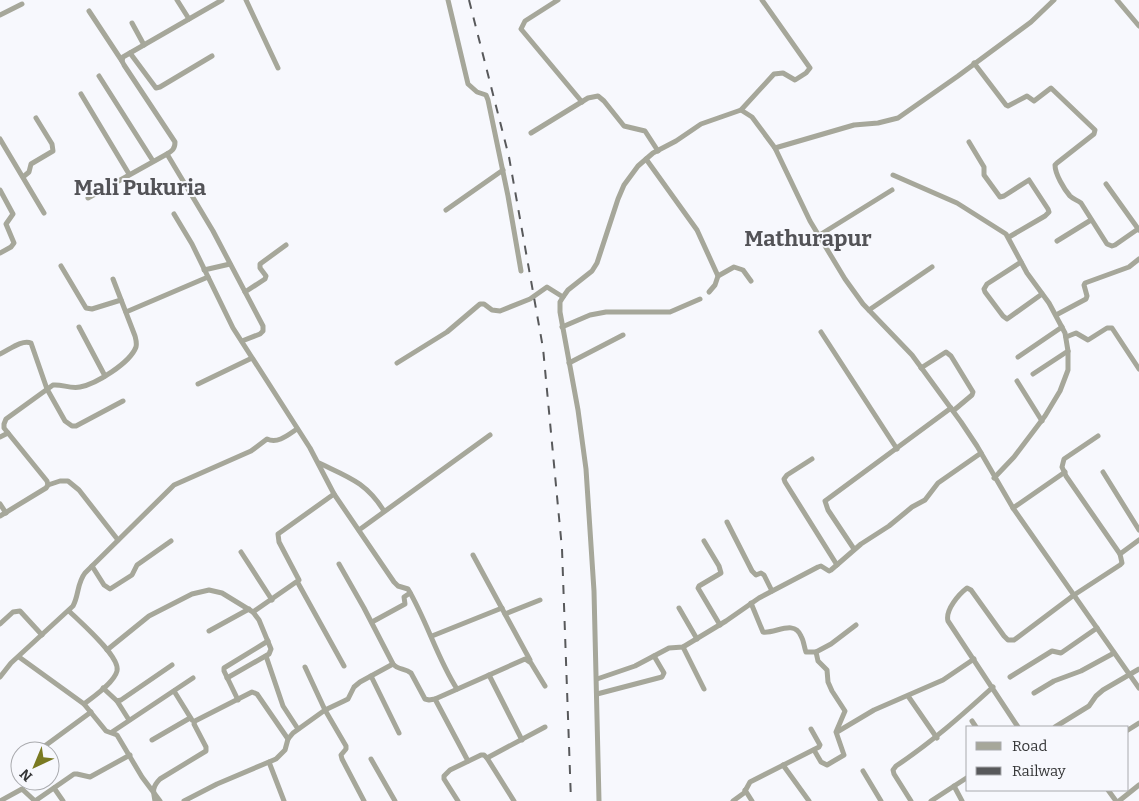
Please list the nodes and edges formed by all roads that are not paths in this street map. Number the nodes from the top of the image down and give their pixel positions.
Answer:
1 (178, 0) edge
2 (222, 0) edge
3 (246, 0) edge
4 (448, 0) edge
5 (558, 0) edge
6 (762, 0) edge
7 (1054, 0) edge
8 (1117, 0) edge
9 (22, 4) dead end
10 (88, 11) dead end
11 (0, 15) edge
12 (189, 19) junction
13 (132, 22) dead end
14 (1139, 26) edge
15 (144, 45) junction
16 (130, 53) junction
17 (212, 56) dead end
18 (122, 60) junction
19 (974, 63) junction
20 (278, 68) dead end
21 (99, 76) dead end
22 (81, 94) dead end
23 (582, 102) junction
24 (740, 110) junction
25 (36, 118) dead end
26 (531, 133) dead end
27 (0, 139) edge
28 (969, 142) dead end
29 (775, 148) junction
30 (658, 151) junction
31 (167, 154) junction
32 (646, 159) junction
33 (153, 161) junction
34 (503, 170) junction
35 (130, 174) junction
36 (893, 175) dead end
37 (23, 177) junction
38 (1106, 184) dead end
39 (0, 190) edge
40 (892, 190) dead end
41 (88, 198) dead end
42 (446, 210) dead end
43 (44, 213) dead end
44 (174, 214) dead end
45 (1091, 220) junction
46 (1139, 230) edge
47 (818, 236) junction
48 (1009, 236) junction
49 (1057, 241) dead end
50 (286, 246) dead end
51 (0, 253) edge
52 (1139, 260) edge
53 (1021, 262) junction
54 (230, 264) junction
55 (61, 266) dead end
56 (932, 267) dead end
57 (204, 270) junction
58 (521, 271) dead end
59 (718, 276) junction
60 (208, 277) junction
61 (113, 279) dead end
62 (751, 281) dead end
63 (245, 292) junction
64 (709, 292) dead end
65 (1042, 294) junction
66 (562, 297) junction
67 (700, 299) dead end
68 (121, 300) junction
69 (869, 310) junction
70 (126, 312) junction
71 (1056, 315) junction
72 (79, 326) dead end
73 (562, 327) junction
74 (1062, 327) junction
75 (820, 332) dead end
76 (623, 335) dead end
77 (1066, 337) junction
78 (242, 342) junction
79 (1068, 351) junction
80 (0, 354) edge
81 (1018, 357) dead end
82 (252, 358) junction
83 (397, 363) dead end
84 (569, 363) junction
85 (921, 368) junction
86 (1139, 369) edge
87 (1033, 374) dead end
88 (105, 376) junction
89 (1017, 381) dead end
90 (198, 384) dead end
91 (47, 389) junction
92 (123, 401) dead end
93 (952, 410) junction
94 (1042, 421) junction
95 (297, 429) junction
96 (8, 433) junction
97 (490, 435) dead end
98 (1098, 436) dead end
99 (0, 438) edge
100 (897, 449) junction
101 (981, 453) junction
102 (812, 460) dead end
103 (318, 463) junction
104 (1065, 472) junction
105 (1103, 472) dead end
106 (994, 478) junction
107 (48, 485) junction
108 (334, 494) junction
109 (0, 504) edge
110 (1013, 508) junction
111 (384, 511) junction
112 (6, 513) junction
113 (0, 516) edge
114 (726, 522) dead end
115 (359, 530) junction
116 (1139, 530) edge
117 (118, 540) junction
118 (1139, 540) edge
119 (171, 541) dead end
120 (704, 541) dead end
121 (854, 550) junction
122 (241, 552) dead end
123 (1120, 554) junction
124 (473, 555) dead end
125 (339, 564) dead end
126 (837, 565) junction
127 (92, 566) junction
128 (298, 583) junction
129 (772, 591) junction
130 (410, 594) junction
131 (1074, 595) junction
132 (272, 600) junction
133 (540, 600) dead end
134 (751, 603) junction
135 (502, 608) junction
136 (678, 608) dead end
137 (69, 611) junction
138 (251, 611) junction
139 (505, 614) junction
140 (372, 622) junction
141 (0, 624) edge
142 (720, 625) junction
143 (856, 625) dead end
144 (1097, 628) junction
145 (209, 631) dead end
146 (42, 635) junction
147 (432, 636) junction
148 (697, 639) junction
149 (268, 641) junction
150 (683, 647) junction
151 (107, 650) junction
152 (816, 652) junction
153 (1114, 654) junction
154 (266, 656) junction
155 (654, 656) junction
156 (19, 657) junction
157 (974, 659) junction
158 (531, 663) junction
159 (393, 664) junction
160 (172, 665) dead end
161 (344, 666) dead end
162 (305, 667) dead end
163 (1139, 668) edge
164 (1129, 674) junction
165 (489, 675) junction
166 (371, 676) junction
167 (0, 677) edge
168 (1010, 677) dead end
169 (193, 678) dead end
170 (227, 678) junction
171 (597, 679) junction
172 (545, 686) dead end
173 (993, 687) junction
174 (103, 688) junction
175 (1139, 688) edge
176 (458, 689) junction
177 (704, 689) dead end
178 (174, 691) junction
179 (1034, 693) dead end
180 (597, 694) junction
181 (908, 696) junction
182 (435, 699) junction
183 (238, 700) junction
184 (117, 701) junction
185 (84, 704) junction
186 (325, 710) junction
187 (91, 712) junction
188 (190, 718) junction
189 (128, 720) junction
190 (972, 721) dead end
191 (194, 724) junction
192 (545, 726) dead end
193 (975, 726) edge
194 (1017, 726) edge
195 (1057, 726) edge
196 (298, 729) junction
197 (811, 729) dead end
198 (112, 732) junction
199 (836, 732) junction
200 (398, 733) dead end
201 (288, 738) junction
202 (937, 738) junction
203 (152, 740) dead end
204 (522, 740) junction
205 (52, 741) edge
206 (814, 750) junction
207 (130, 755) junction
208 (487, 758) junction
209 (371, 759) dead end
210 (468, 761) junction
211 (270, 762) junction
212 (783, 765) junction
213 (863, 771) dead end
214 (966, 778) edge
215 (60, 784) edge
216 (1139, 784) edge
217 (954, 786) junction
218 (745, 790) junction
219 (50, 791) edge
220 (1109, 791) edge
221 (153, 792) junction
222 (0, 801) edge
223 (35, 801) edge
224 (155, 801) edge
225 (160, 801) edge
226 (184, 801) edge
227 (284, 801) edge
228 (364, 801) edge
229 (395, 801) edge
230 (458, 801) edge
231 (514, 801) edge
232 (599, 801) edge
233 (733, 801) edge
234 (752, 801) edge
235 (809, 801) edge
236 (881, 801) edge
237 (911, 801) edge
238 (931, 801) edge
239 (962, 801) edge
240 (1117, 801) edge

1 - 12 street
2 - 12 street
3 - 20 street
4 - 34 street
5 - 23 street
6 - 24 street
7 - 19 street
8 - 14 street
9 - 11 street
10 - 18 street
12 - 15 street
13 - 15 street
15 - 16 street
16 - 17 street
16 - 18 street
18 - 31 street
19 - 29 street
19 - 45 street
21 - 33 street
22 - 35 street
23 - 26 street
23 - 30 street
24 - 29 street
24 - 30 street
25 - 37 street
27 - 37 street
28 - 48 street
29 - 47 street
30 - 32 street
31 - 33 street
31 - 54 street
32 - 59 street
32 - 66 street
33 - 35 street
34 - 42 street
34 - 58 street
35 - 41 street
36 - 48 street
37 - 43 street
38 - 46 street
39 - 51 street
40 - 47 street
44 - 57 street
45 - 46 street
45 - 49 street
47 - 69 street
48 - 53 street
50 - 63 street
52 - 71 street
53 - 65 street
53 - 65 street
54 - 57 street
54 - 63 street
55 - 68 street
56 - 69 street
57 - 60 street
59 - 62 street
59 - 64 street
60 - 70 street
60 - 78 street
61 - 68 street
63 - 78 street
65 - 71 street
66 - 73 street
66 - 83 street
67 - 73 street
68 - 70 street
69 - 85 street
70 - 88 street
71 - 74 street
72 - 88 street
73 - 84 street
74 - 77 street
74 - 81 street
75 - 100 street
76 - 84 street
77 - 79 street
77 - 86 street
78 - 82 street
79 - 87 street
79 - 94 street
80 - 91 street
82 - 90 street
82 - 95 street
84 - 171 street
85 - 93 street
85 - 93 street
88 - 91 street
89 - 94 street
91 - 92 street
91 - 96 street
93 - 100 street
93 - 101 street
94 - 106 street
95 - 103 street
95 - 117 street
96 - 99 street
96 - 107 street
97 - 111 street
98 - 104 street
100 - 121 street
101 - 106 street
101 - 121 street
102 - 126 street
103 - 108 street
103 - 111 street
104 - 110 street
104 - 123 street
105 - 116 street
106 - 110 street
107 - 112 street
107 - 117 street
108 - 115 street
108 - 128 street
109 - 112 street
110 - 131 street
111 - 115 street
112 - 113 street
114 - 129 street
115 - 130 street
117 - 127 street
118 - 123 street
119 - 127 street
120 - 142 street
121 - 126 street
122 - 132 street
123 - 131 street
124 - 135 street
125 - 140 street
126 - 129 street
127 - 137 street
128 - 132 street
128 - 161 street
129 - 134 street
130 - 140 street
130 - 147 street
131 - 144 street
131 - 157 street
132 - 138 street
133 - 139 street
134 - 142 street
134 - 152 street
135 - 139 street
135 - 147 street
136 - 148 street
137 - 146 street
137 - 151 street
138 - 145 street
138 - 149 street
138 - 151 street
139 - 158 street
140 - 159 street
141 - 146 street
142 - 148 street
143 - 152 street
144 - 153 street
144 - 168 street
146 - 156 street
147 - 176 street
148 - 150 street
149 - 154 street
149 - 170 street
150 - 155 street
150 - 177 street
151 - 174 street
152 - 199 street
153 - 164 street
153 - 179 street
154 - 170 street
154 - 196 street
155 - 171 street
155 - 180 street
156 - 167 street
156 - 185 street
157 - 173 street
157 - 181 street
158 - 165 street
158 - 172 street
159 - 166 street
159 - 182 street
160 - 184 street
162 - 186 street
163 - 164 street
164 - 175 street
164 - 195 street
165 - 176 street
165 - 204 street
166 - 186 street
166 - 200 street
169 - 178 street
170 - 183 street
171 - 180 street
173 - 194 street
173 - 202 street
174 - 184 street
174 - 185 street
176 - 182 street
178 - 188 street
178 - 189 street
180 - 232 street
181 - 199 street
181 - 202 street
182 - 210 street
183 - 191 street
183 - 201 street
184 - 189 street
185 - 187 street
186 - 196 street
186 - 228 street
187 - 198 street
187 - 205 street
188 - 191 street
188 - 203 street
189 - 198 street
190 - 193 street
191 - 221 street
192 - 204 street
196 - 201 street
197 - 206 street
198 - 207 street
199 - 206 street
201 - 211 street
202 - 237 street
204 - 208 street
206 - 212 street
207 - 215 street
207 - 221 street
208 - 210 street
208 - 231 street
209 - 229 street
210 - 230 street
211 - 226 street
211 - 227 street
212 - 218 street
212 - 235 street
213 - 236 street
214 - 217 street
216 - 240 street
217 - 238 street
217 - 239 street
218 - 233 street
218 - 234 street
219 - 223 street
220 - 240 street
221 - 224 street
221 - 225 street
222 - 223 street

